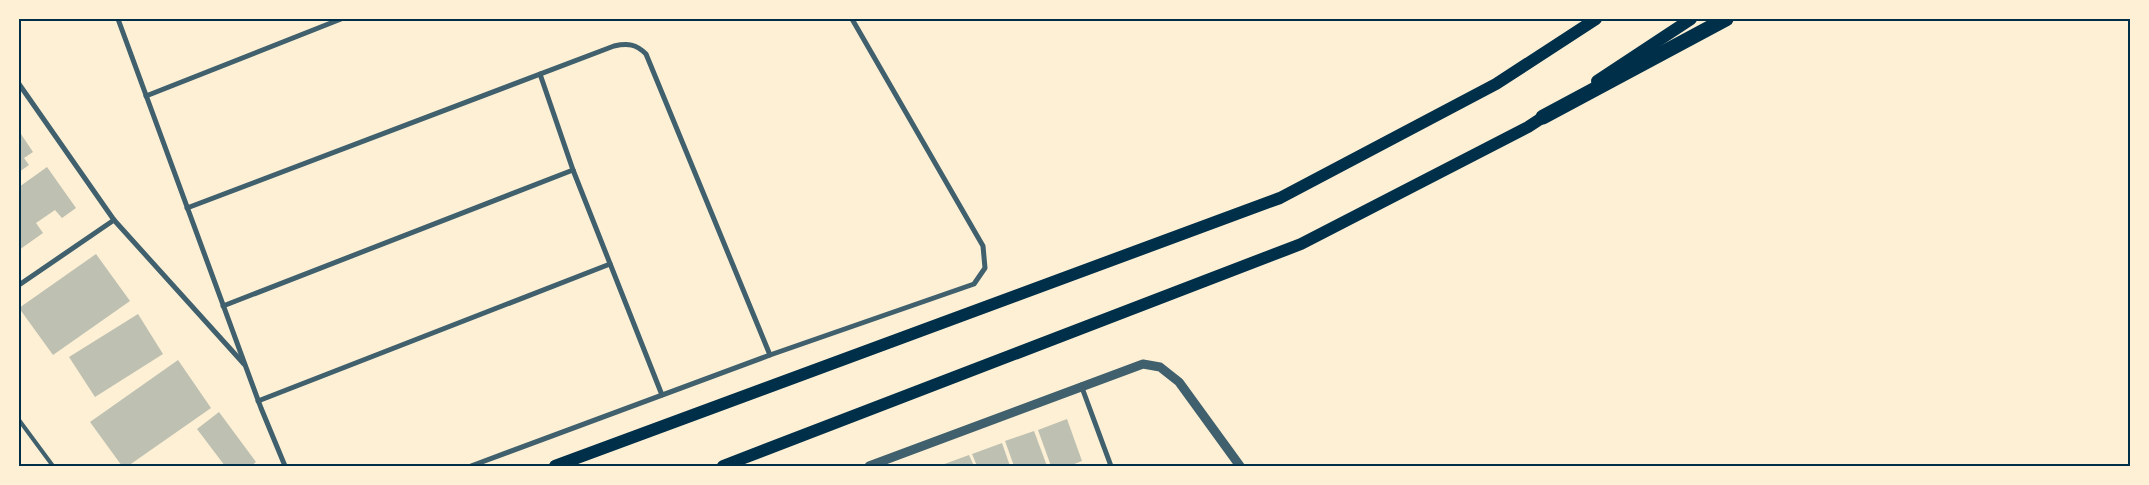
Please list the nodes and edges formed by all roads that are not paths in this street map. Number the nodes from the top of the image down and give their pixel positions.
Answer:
1 (118, 19) edge
2 (341, 19) edge
3 (852, 19) edge
4 (1596, 19) edge
5 (1691, 19) edge
6 (1726, 19) edge
7 (540, 74) junction
8 (19, 84) edge
9 (146, 96) junction
10 (1544, 117) junction
11 (572, 170) junction
12 (188, 208) junction
13 (114, 220) junction
14 (610, 264) junction
15 (19, 285) edge
16 (223, 306) junction
17 (770, 355) junction
18 (246, 366) junction
19 (1081, 385) junction
20 (662, 395) junction
21 (258, 401) junction
22 (19, 420) edge
23 (53, 466) edge
24 (285, 466) edge
25 (471, 466) edge
26 (555, 466) edge
27 (723, 466) edge
28 (869, 466) edge
29 (1111, 466) edge
30 (1240, 466) edge

1 - 9 street
2 - 9 street
3 - 17 street
4 - 26 main road
5 - 10 main road
6 - 10 highway
7 - 11 street
7 - 12 street
7 - 17 street
8 - 13 street
9 - 12 street
10 - 27 main road
11 - 14 street
11 - 16 street
12 - 16 street
13 - 15 street
13 - 18 street
14 - 20 street
14 - 21 street
16 - 18 street
17 - 20 street
18 - 21 street
19 - 28 street
19 - 29 street
19 - 30 street
20 - 25 street
21 - 24 street
22 - 23 lane

